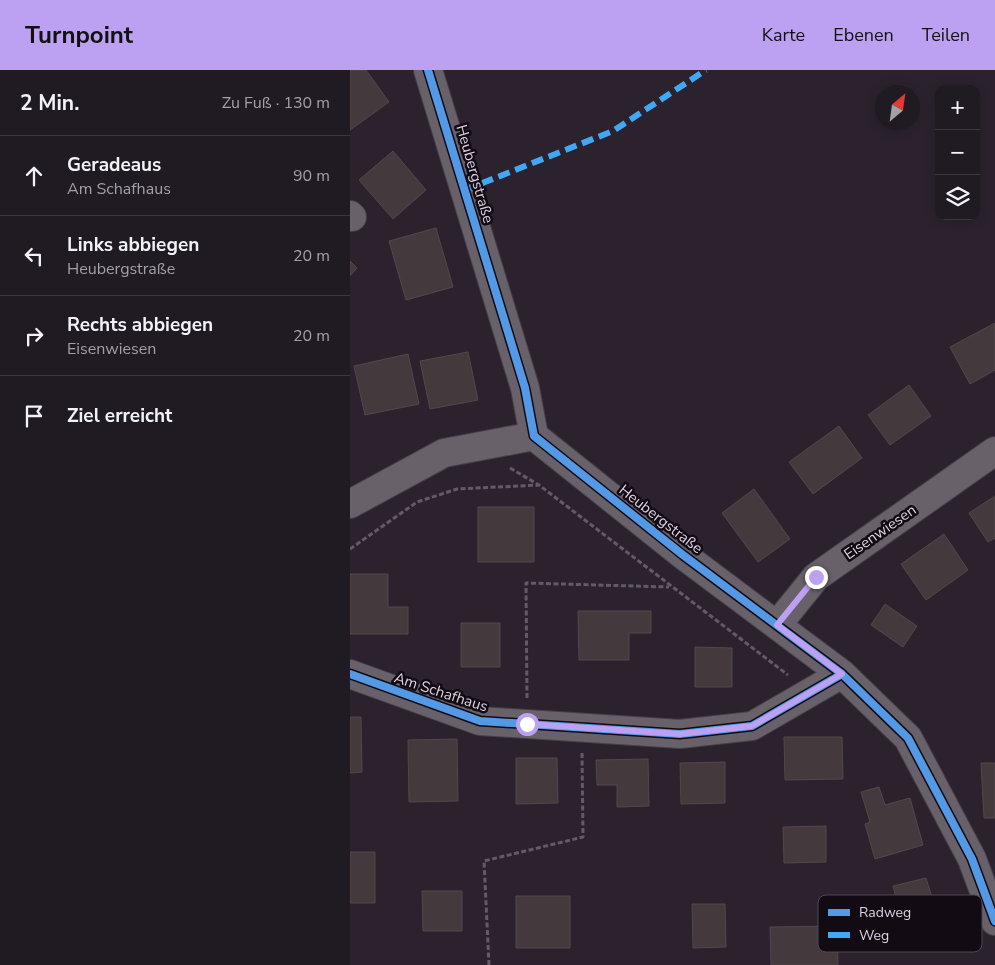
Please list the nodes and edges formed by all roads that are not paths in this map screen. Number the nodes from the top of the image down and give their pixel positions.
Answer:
1 (428, 70) edge
2 (534, 436) junction
3 (995, 451) edge
4 (350, 504) edge
5 (777, 625) junction
6 (350, 674) edge
7 (842, 674) junction
8 (995, 921) edge

1 - 2 street, Heubergstraße
2 - 4 street
2 - 5 street, Heubergstraße
3 - 5 street, Eisenwiesen
5 - 7 street, Heubergstraße
6 - 7 street, Am Schafhaus
7 - 8 street, Heubergstraße

